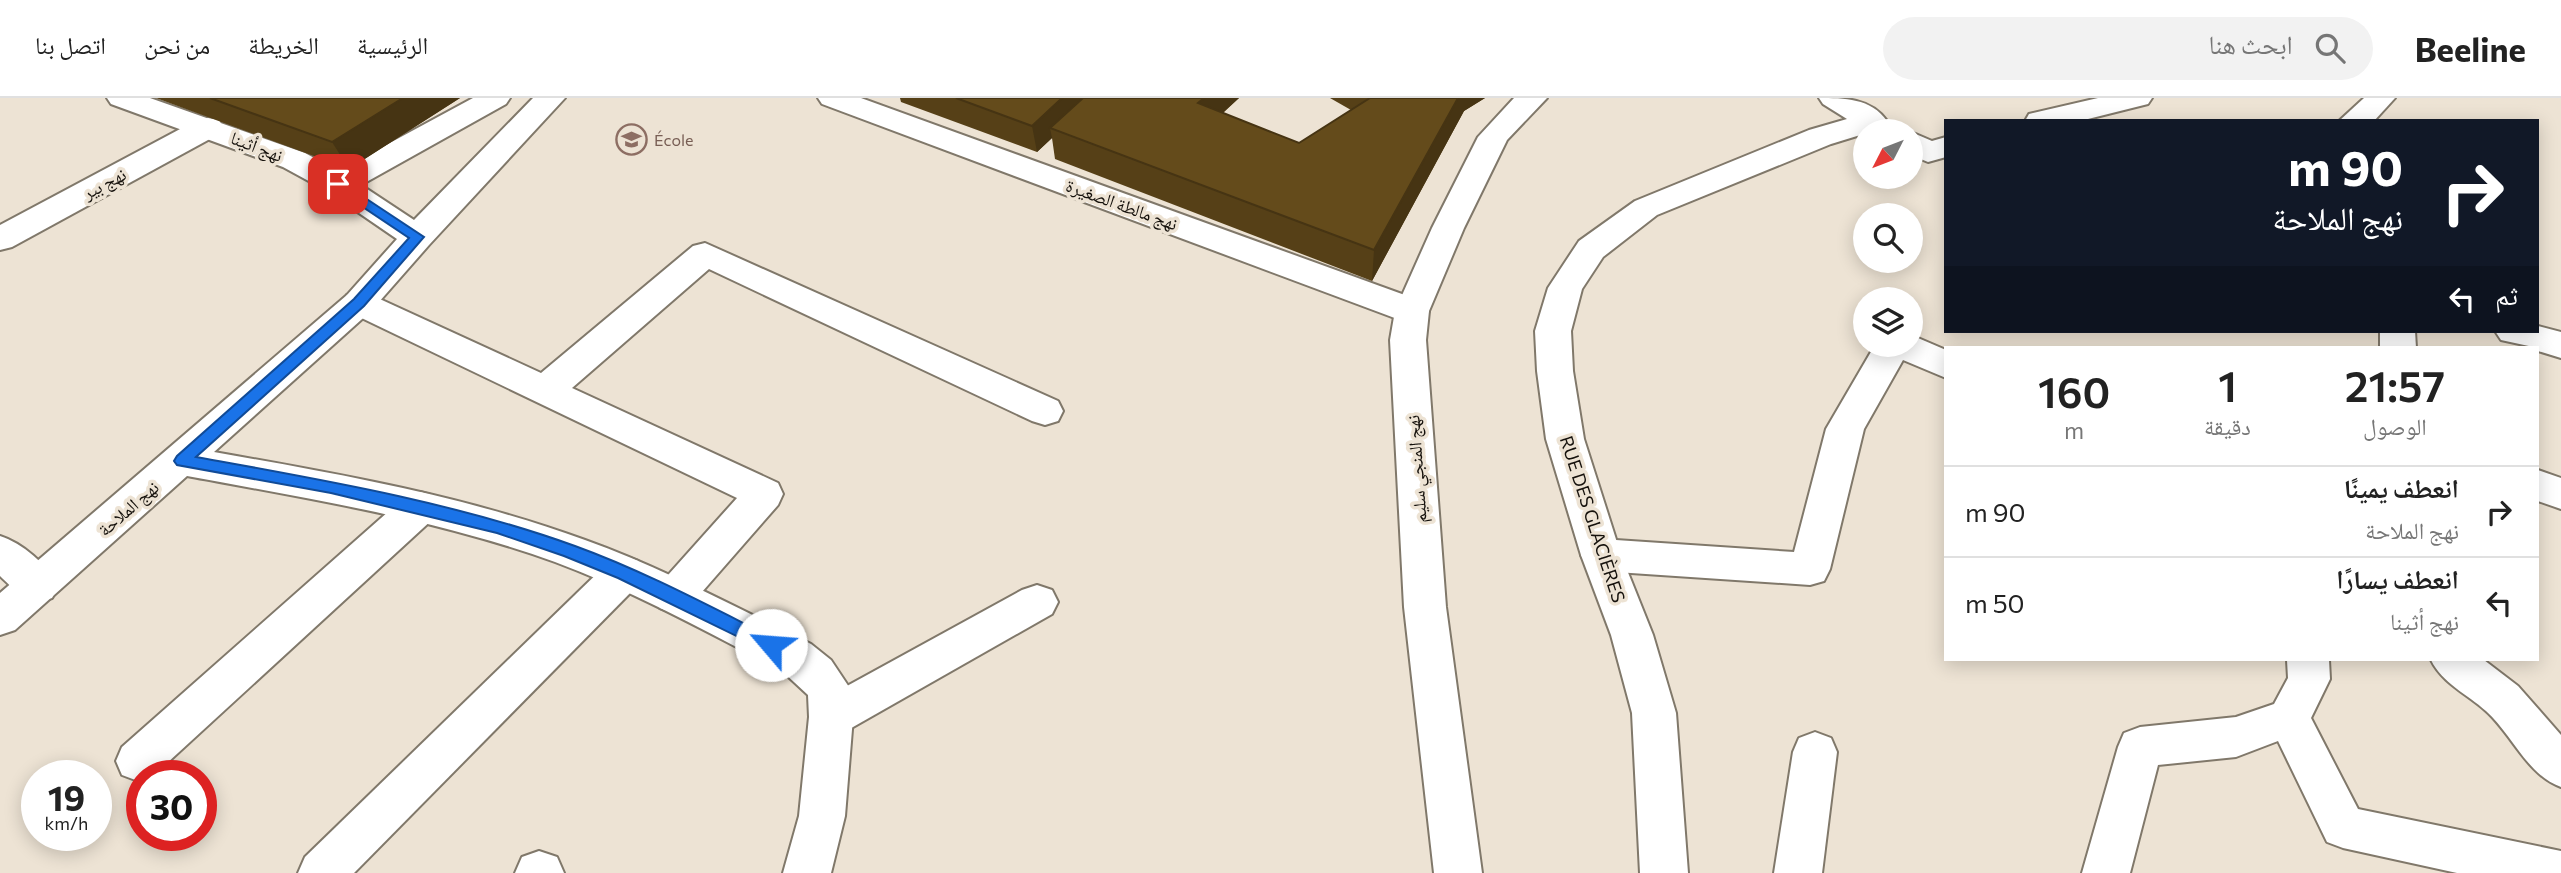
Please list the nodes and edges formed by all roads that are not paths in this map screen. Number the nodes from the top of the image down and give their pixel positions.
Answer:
1 (122, 98) edge
2 (495, 98) edge
3 (550, 98) edge
4 (833, 98) edge
5 (1532, 98) edge
6 (1834, 98) edge
7 (2015, 98) edge
8 (2137, 98) edge
9 (1869, 119) edge
10 (2040, 119) edge
11 (2045, 119) edge
12 (208, 127) junction
13 (1853, 133) edge
14 (338, 184) junction
15 (417, 237) junction
16 (0, 239) edge
17 (359, 303) junction
18 (1412, 311) junction
19 (2520, 333) edge
20 (2561, 345) edge
21 (1923, 354) edge
22 (1886, 357) edge
23 (1944, 364) edge
24 (544, 391) junction
25 (1045, 411) dead end
26 (182, 461) junction
27 (2539, 485) edge
28 (2561, 494) edge
29 (420, 508) junction
30 (0, 552) edge
31 (1601, 555) junction
32 (624, 573) junction
33 (38, 586) junction
34 (674, 596) junction
35 (1037, 602) dead end
36 (0, 618) edge
37 (2308, 661) edge
38 (2453, 661) edge
39 (831, 717) junction
40 (2289, 718) junction
41 (1815, 752) dead end
42 (139, 760) edge
43 (2561, 767) edge
44 (322, 873) edge
45 (807, 873) edge
46 (1458, 873) edge
47 (1664, 873) edge
48 (1798, 873) edge
49 (2106, 873) edge
50 (2561, 873) edge

1 - 12 street, نهج أثينا
2 - 14 street
3 - 15 street, نهج الملاحة
4 - 18 street, نهج مالطة الصغيرة
5 - 18 street, نهج المنجي سليم
6 - 9 street
7 - 10 street
8 - 11 street
12 - 14 street, نهج أثينا
12 - 16 street, نهج بير
13 - 31 street, RUE DES GLACIÈRES
14 - 15 street, نهج أثينا
15 - 17 street, نهج الملاحة
17 - 24 street
17 - 26 street, نهج الملاحة
18 - 46 street, نهج المنجي سليم
19 - 20 street
21 - 23 street
22 - 31 street
24 - 25 street
24 - 34 street
26 - 29 street
26 - 33 street, نهج الملاحة
27 - 28 street
29 - 32 street
29 - 42 street
30 - 33 street
31 - 47 street, RUE DES GLACIÈRES
32 - 34 street
32 - 44 street
33 - 36 street, نهج الملاحة
34 - 39 street
35 - 39 street
37 - 40 street
38 - 43 street
39 - 45 street
40 - 49 street
40 - 50 street
41 - 48 street

